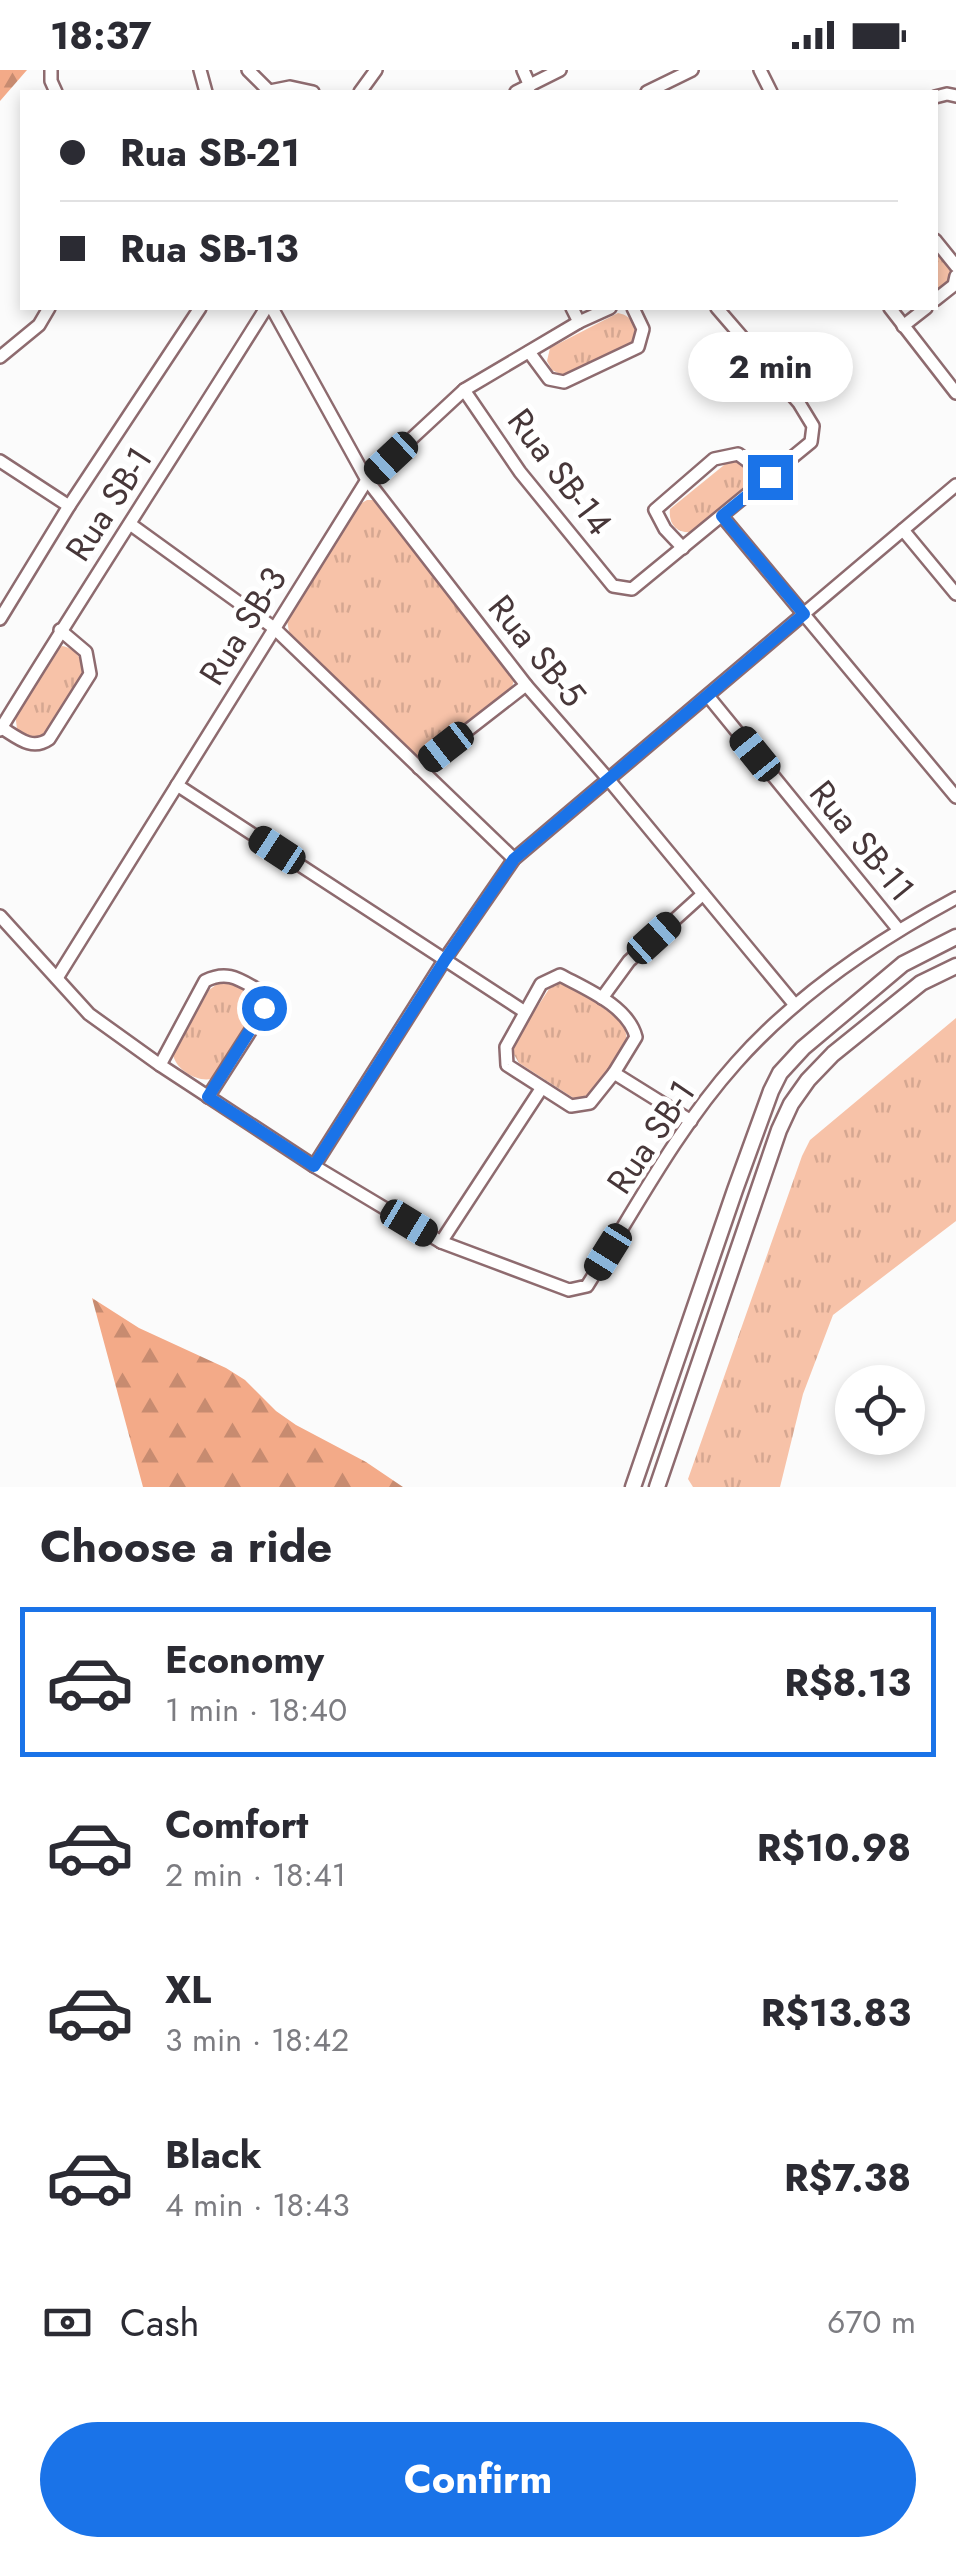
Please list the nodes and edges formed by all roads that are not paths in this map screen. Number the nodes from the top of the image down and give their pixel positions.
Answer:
1 (248, 70) edge
2 (523, 70) edge
3 (560, 70) edge
4 (692, 70) edge
5 (530, 86) junction
6 (265, 90) edge
7 (521, 90) edge
8 (651, 90) edge
9 (938, 244) edge
10 (956, 266) edge
11 (956, 276) edge
12 (938, 298) edge
13 (48, 310) edge
14 (199, 310) edge
15 (268, 310) edge
16 (270, 310) edge
17 (573, 310) edge
18 (606, 310) edge
19 (634, 310) edge
20 (719, 310) edge
21 (891, 310) edge
22 (923, 310) edge
23 (580, 322) junction
24 (902, 326) junction
25 (529, 352) junction
26 (0, 358) edge
27 (464, 390) junction
28 (956, 393) edge
29 (0, 461) edge
30 (770, 477) junction
31 (367, 480) junction
32 (956, 485) edge
33 (69, 506) junction
34 (722, 516) junction
35 (130, 524) junction
36 (903, 530) junction
37 (682, 548) junction
38 (956, 594) edge
39 (804, 614) junction
40 (0, 619) edge
41 (274, 628) junction
42 (60, 630) junction
43 (526, 685) junction
44 (708, 696) junction
45 (1, 729) edge
46 (419, 768) junction
47 (609, 780) junction
48 (177, 785) junction
49 (956, 797) edge
50 (514, 859) junction
51 (703, 894) junction
52 (956, 898) edge
53 (0, 916) edge
54 (898, 929) junction
55 (956, 937) edge
56 (445, 960) junction
57 (956, 966) edge
58 (58, 978) junction
59 (602, 998) junction
60 (795, 1005) junction
61 (525, 1012) junction
62 (160, 1065) junction
63 (614, 1073) junction
64 (541, 1089) junction
65 (208, 1097) junction
66 (691, 1120) junction
67 (314, 1166) junction
68 (441, 1242) junction
69 (683, 1343) junction
70 (704, 1353) junction
71 (634, 1487) edge
72 (657, 1487) edge

1 - 6 street
2 - 5 street
3 - 5 street
4 - 8 street
5 - 7 street
9 - 10 street
11 - 12 street
13 - 26 street
14 - 33 street
15 - 35 street, Rua SB-1
16 - 31 street, Rua SB-5
17 - 23 street
18 - 23 street, Rua SB-3
19 - 25 street
20 - 30 street
21 - 24 street
22 - 24 street
23 - 25 street, Rua SB-3
24 - 28 street
25 - 27 street, Rua SB-3
27 - 31 street, Rua SB-3
27 - 37 street, Rua SB-14
29 - 33 street
30 - 34 street
30 - 37 street
31 - 41 street, Rua SB-3
31 - 43 street, Rua SB-5
32 - 36 street
33 - 40 street
34 - 37 street
34 - 39 street
35 - 41 street
35 - 42 street, Rua SB-1
36 - 38 street
36 - 39 street
39 - 44 street
39 - 49 street
41 - 46 street
41 - 48 street, Rua SB-3
42 - 45 street, Rua SB-1
42 - 45 street
43 - 46 street
43 - 47 street, Rua SB-5
44 - 47 street
44 - 54 street, Rua SB-11
46 - 50 street
47 - 50 street
47 - 51 street, Rua SB-5
48 - 56 street
48 - 58 street, Rua SB-3
50 - 56 street
51 - 59 street
51 - 60 street, Rua SB-5
52 - 54 street, Rua SB-1
53 - 58 street, Rua SB-1
54 - 60 street, Rua SB-1
55 - 69 street
56 - 61 street
56 - 67 street
57 - 70 street
58 - 62 street, Rua SB-1
59 - 61 street
59 - 63 street
60 - 66 street, Rua SB-1
61 - 64 street
62 - 65 street, Rua SB-1
62 - 65 street
63 - 64 street
63 - 66 street
64 - 68 street
65 - 67 street, Rua SB-1
66 - 68 street, Rua SB-1
67 - 68 street, Rua SB-1
69 - 70 street
69 - 71 street
70 - 72 street

